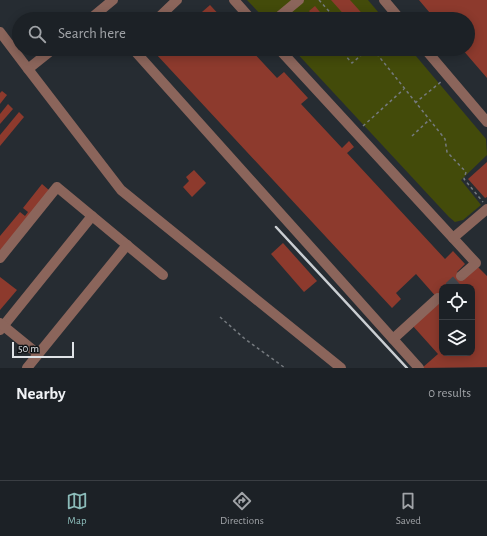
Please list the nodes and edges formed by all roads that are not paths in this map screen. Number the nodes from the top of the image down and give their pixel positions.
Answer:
1 (114, 0) edge
2 (177, 0) edge
3 (234, 0) edge
4 (299, 0) edge
5 (384, 0) edge
6 (99, 12) edge
7 (164, 12) edge
8 (245, 12) edge
9 (284, 12) edge
10 (394, 12) edge
11 (0, 32) edge
12 (12, 48) edge
13 (18, 56) edge
14 (44, 56) edge
15 (139, 56) edge
16 (285, 56) edge
17 (432, 56) edge
18 (28, 69) junction
19 (487, 122) edge
20 (487, 208) edge
21 (92, 216) junction
22 (453, 238) junction
23 (127, 245) junction
24 (0, 258) edge
25 (163, 275) dead end
26 (461, 276) tunnel mouth
27 (438, 298) dead end
28 (1, 326) edge
29 (393, 338) junction
30 (38, 354) junction
31 (27, 368) edge
32 (341, 368) edge
33 (419, 368) edge

1 - 6 lane
2 - 7 lane
3 - 8 lane
4 - 9 lane
5 - 10 lane
11 - 12 lane
13 - 18 lane
14 - 18 lane
15 - 29 lane
16 - 22 lane
17 - 19 lane
18 - 32 lane
20 - 22 lane
21 - 23 lane
21 - 24 lane
21 - 28 lane
22 - 26 lane
23 - 25 lane
23 - 30 lane
27 - 29 lane
28 - 30 lane
29 - 33 lane
30 - 31 lane

